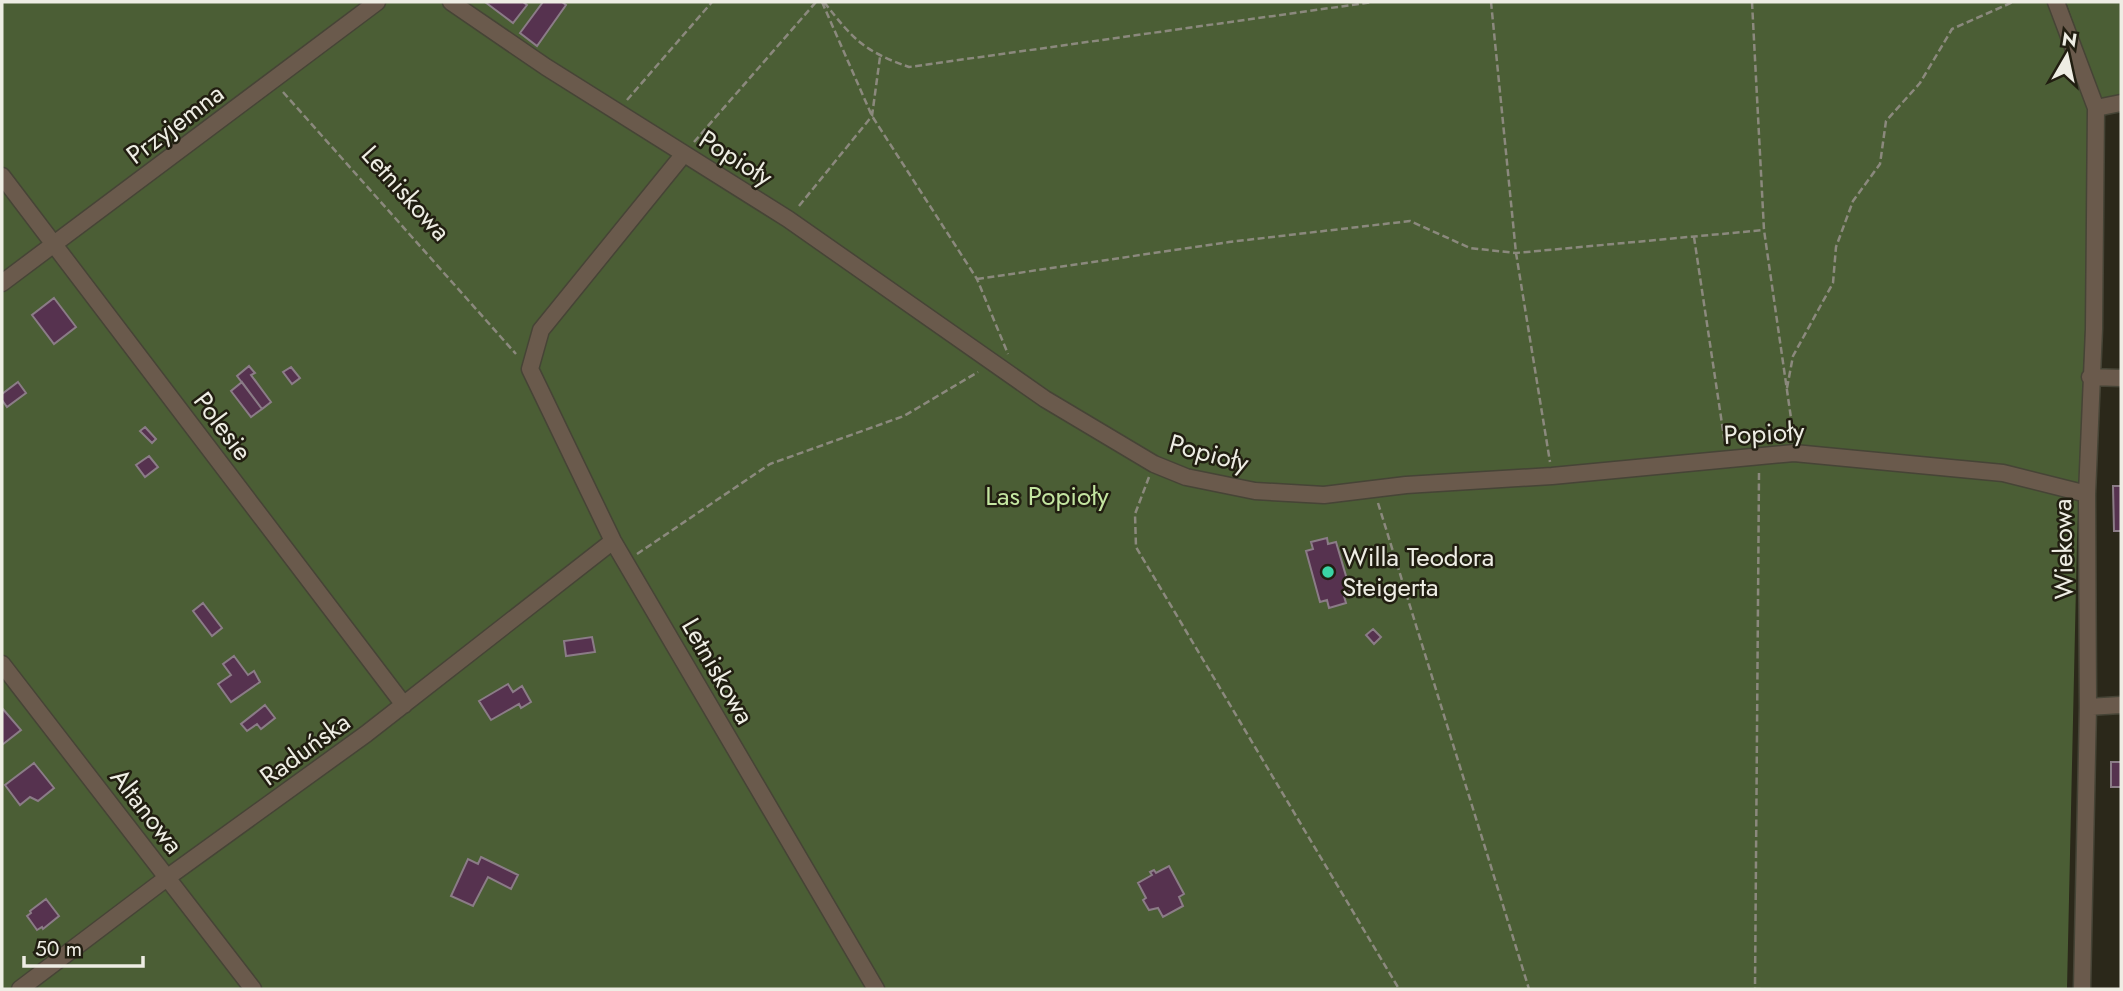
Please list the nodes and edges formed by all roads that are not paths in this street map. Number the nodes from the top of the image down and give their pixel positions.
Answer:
1 (377, 2) edge
2 (451, 2) edge
3 (2056, 2) edge
4 (2121, 103) edge
5 (2096, 108) junction
6 (683, 155) junction
7 (2, 176) edge
8 (54, 245) junction
9 (2, 284) edge
10 (2090, 377) junction
11 (2121, 378) edge
12 (2087, 494) junction
13 (613, 541) junction
14 (2, 664) edge
15 (404, 705) junction
16 (2121, 705) edge
17 (2088, 707) junction
18 (168, 877) junction
19 (20, 989) edge
20 (253, 989) edge
21 (876, 989) edge
22 (2082, 989) edge

1 - 8 street, Przyjemna
2 - 6 street, Popioły
3 - 5 street
4 - 5 street
5 - 10 street, Wiekowa
6 - 12 street, Popioły
6 - 13 street, Letniskowa
7 - 8 street, Polesie
8 - 9 street, Przyjemna
8 - 15 street, Polesie
10 - 11 street
10 - 12 street, Wiekowa
12 - 17 street, Wiekowa
13 - 15 street, Raduńska
13 - 21 street, Letniskowa
14 - 18 street, Altanowa
15 - 18 street, Raduńska
16 - 17 street
17 - 22 street, Wiekowa
18 - 19 street, Raduńska
18 - 20 street, Altanowa

